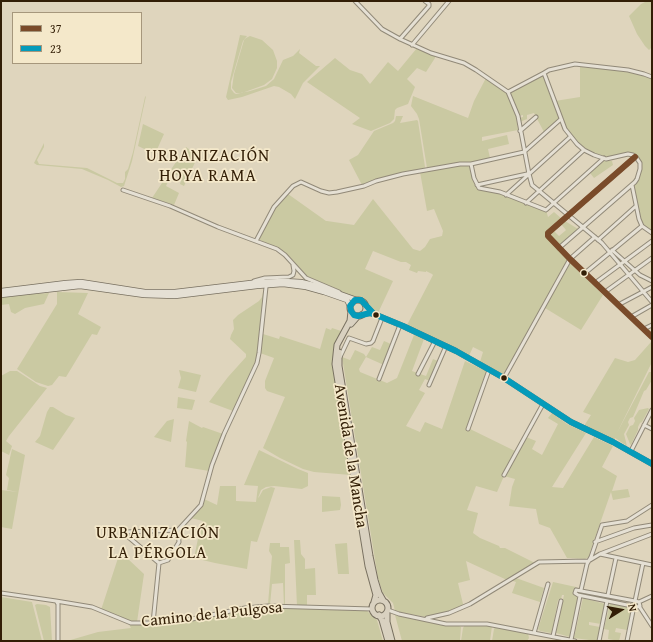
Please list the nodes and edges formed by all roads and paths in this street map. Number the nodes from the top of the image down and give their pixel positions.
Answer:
1 (355, 1) edge
2 (425, 1) edge
3 (449, 1) edge
4 (400, 40) junction
5 (412, 45) junction
6 (544, 73) junction
7 (652, 77) edge
8 (508, 92) junction
9 (536, 117) dead end
10 (560, 119) junction
11 (520, 131) junction
12 (570, 137) junction
13 (584, 150) junction
14 (524, 152) junction
15 (635, 157) junction
16 (605, 158) junction
17 (471, 164) junction
18 (528, 174) junction
19 (477, 185) junction
20 (632, 185) junction
21 (123, 190) dead end
22 (539, 191) junction
23 (506, 195) junction
24 (526, 202) junction
25 (554, 203) junction
26 (636, 206) junction
27 (568, 215) junction
28 (642, 226) junction
29 (583, 228) junction
30 (652, 233) edge
31 (596, 239) junction
32 (256, 241) junction
33 (652, 241) edge
34 (559, 248) junction
35 (611, 251) junction
36 (652, 258) edge
37 (570, 259) junction
38 (290, 260) junction
39 (625, 262) junction
40 (620, 265) junction
41 (635, 270) junction
42 (585, 273) junction
43 (628, 275) junction
44 (652, 281) edge
45 (245, 283) junction
46 (595, 283) junction
47 (266, 287) dead end
48 (652, 287) edge
49 (1, 291) edge
50 (605, 292) junction
51 (643, 292) junction
52 (1, 295) edge
53 (344, 295) junction
54 (357, 300) junction
55 (652, 304) edge
56 (366, 305) junction
57 (618, 305) junction
58 (350, 308) junction
59 (374, 314) junction
60 (356, 318) junction
61 (382, 318) junction
62 (631, 318) junction
63 (400, 325) junction
64 (652, 325) edge
65 (644, 329) junction
66 (652, 337) edge
67 (435, 341) junction
68 (446, 346) junction
69 (340, 357) dead end
70 (489, 370) junction
71 (418, 374) dead end
72 (504, 378) junction
73 (379, 379) dead end
74 (429, 386) dead end
75 (544, 404) junction
76 (652, 410) edge
77 (644, 425) junction
78 (468, 429) dead end
79 (652, 429) edge
80 (631, 451) junction
81 (652, 464) edge
82 (504, 475) dead end
83 (652, 505) edge
84 (652, 525) edge
85 (178, 530) junction
86 (652, 534) edge
87 (596, 542) junction
88 (600, 554) junction
89 (616, 558) junction
90 (588, 561) junction
91 (159, 563) junction
92 (643, 563) junction
93 (652, 565) edge
94 (548, 584) dead end
95 (581, 590) junction
96 (1, 593) edge
97 (580, 596) junction
98 (608, 596) junction
99 (652, 596) edge
100 (383, 600) junction
101 (56, 601) junction
102 (561, 601) dead end
103 (607, 601) junction
104 (635, 601) junction
105 (374, 602) junction
106 (639, 602) junction
107 (634, 606) junction
108 (640, 606) junction
109 (372, 609) junction
110 (387, 611) junction
111 (379, 616) junction
112 (424, 619) junction
113 (153, 623) junction
114 (652, 626) edge
115 (534, 633) junction
116 (553, 636) junction
117 (58, 641) edge
118 (388, 641) edge
119 (392, 641) edge
120 (573, 641) edge
121 (599, 641) edge
122 (627, 641) edge

1 - 4 street
2 - 4 street
3 - 5 street
4 - 5 street
5 - 8 street
6 - 7 street
6 - 8 street
6 - 10 street
8 - 11 street
9 - 11 street
10 - 12 street
10 - 14 street
11 - 14 street
12 - 13 street
12 - 18 street
13 - 16 street
13 - 22 street
14 - 17 street
14 - 18 street
15 - 16 street
15 - 20 street
15 - 27 street
16 - 25 street
17 - 19 street
17 - 32 street
18 - 19 street
18 - 22 street
18 - 23 street
19 - 23 street
20 - 26 street
20 - 29 street
21 - 32 street
22 - 24 street
22 - 25 street
23 - 24 street
24 - 25 street
25 - 27 street
26 - 28 street
26 - 31 street
27 - 29 street
27 - 34 street
28 - 30 street
28 - 35 street
29 - 31 street
29 - 34 street
31 - 35 street
31 - 37 street
32 - 38 street
33 - 39 street
34 - 37 street
35 - 39 street
35 - 40 street
35 - 42 street
36 - 41 street
37 - 42 street
37 - 72 street
38 - 45 street
38 - 53 street
39 - 40 street
39 - 41 street
40 - 43 street
40 - 46 street
41 - 43 street
41 - 44 street
42 - 46 street
43 - 50 street
43 - 51 street
45 - 49 main road
45 - 53 main road
46 - 50 street
47 - 85 street
48 - 51 street
50 - 57 street
51 - 55 street
51 - 57 street
52 - 58 main road
53 - 54 main road
54 - 56 main road
54 - 58 main road
55 - 62 street
56 - 59 main road
56 - 60 main road
57 - 62 street
58 - 60 main road, Avenida de la Mancha
58 - 60 main road
59 - 60 main road
59 - 61 main road
60 - 100 main road, Avenida de la Mancha
60 - 105 main road, Avenida de la Mancha
61 - 63 main road
61 - 69 street
62 - 65 street
63 - 67 main road
63 - 73 street
64 - 65 street
65 - 66 street
67 - 68 main road
67 - 71 street
68 - 70 main road
68 - 74 street
70 - 72 main road
70 - 78 street
72 - 75 main road
75 - 80 main road
75 - 82 street
76 - 77 street
77 - 79 street
77 - 80 street
80 - 81 main road
83 - 87 street
84 - 87 street
85 - 91 street
85 - 91 street
86 - 88 street
87 - 90 street
88 - 89 street
88 - 90 street
89 - 92 street
89 - 98 street
90 - 95 street
90 - 112 street
91 - 113 street
92 - 93 street
92 - 104 street
94 - 115 street
95 - 97 street
95 - 98 street
96 - 101 street, Camino de la Pulgosa
97 - 103 street
97 - 120 street
98 - 104 street
99 - 106 street
100 - 105 main road
100 - 110 main road
101 - 113 street, Camino de la Pulgosa
101 - 117 street
102 - 116 street
103 - 107 street
103 - 121 street
104 - 106 street
105 - 109 main road
106 - 108 street
107 - 108 street
107 - 122 street
108 - 114 street
109 - 111 main road
109 - 113 street, Camino de la Pulgosa
110 - 111 main road
110 - 112 street
110 - 119 main road
111 - 118 main road
112 - 115 street
115 - 116 street
116 - 120 street

